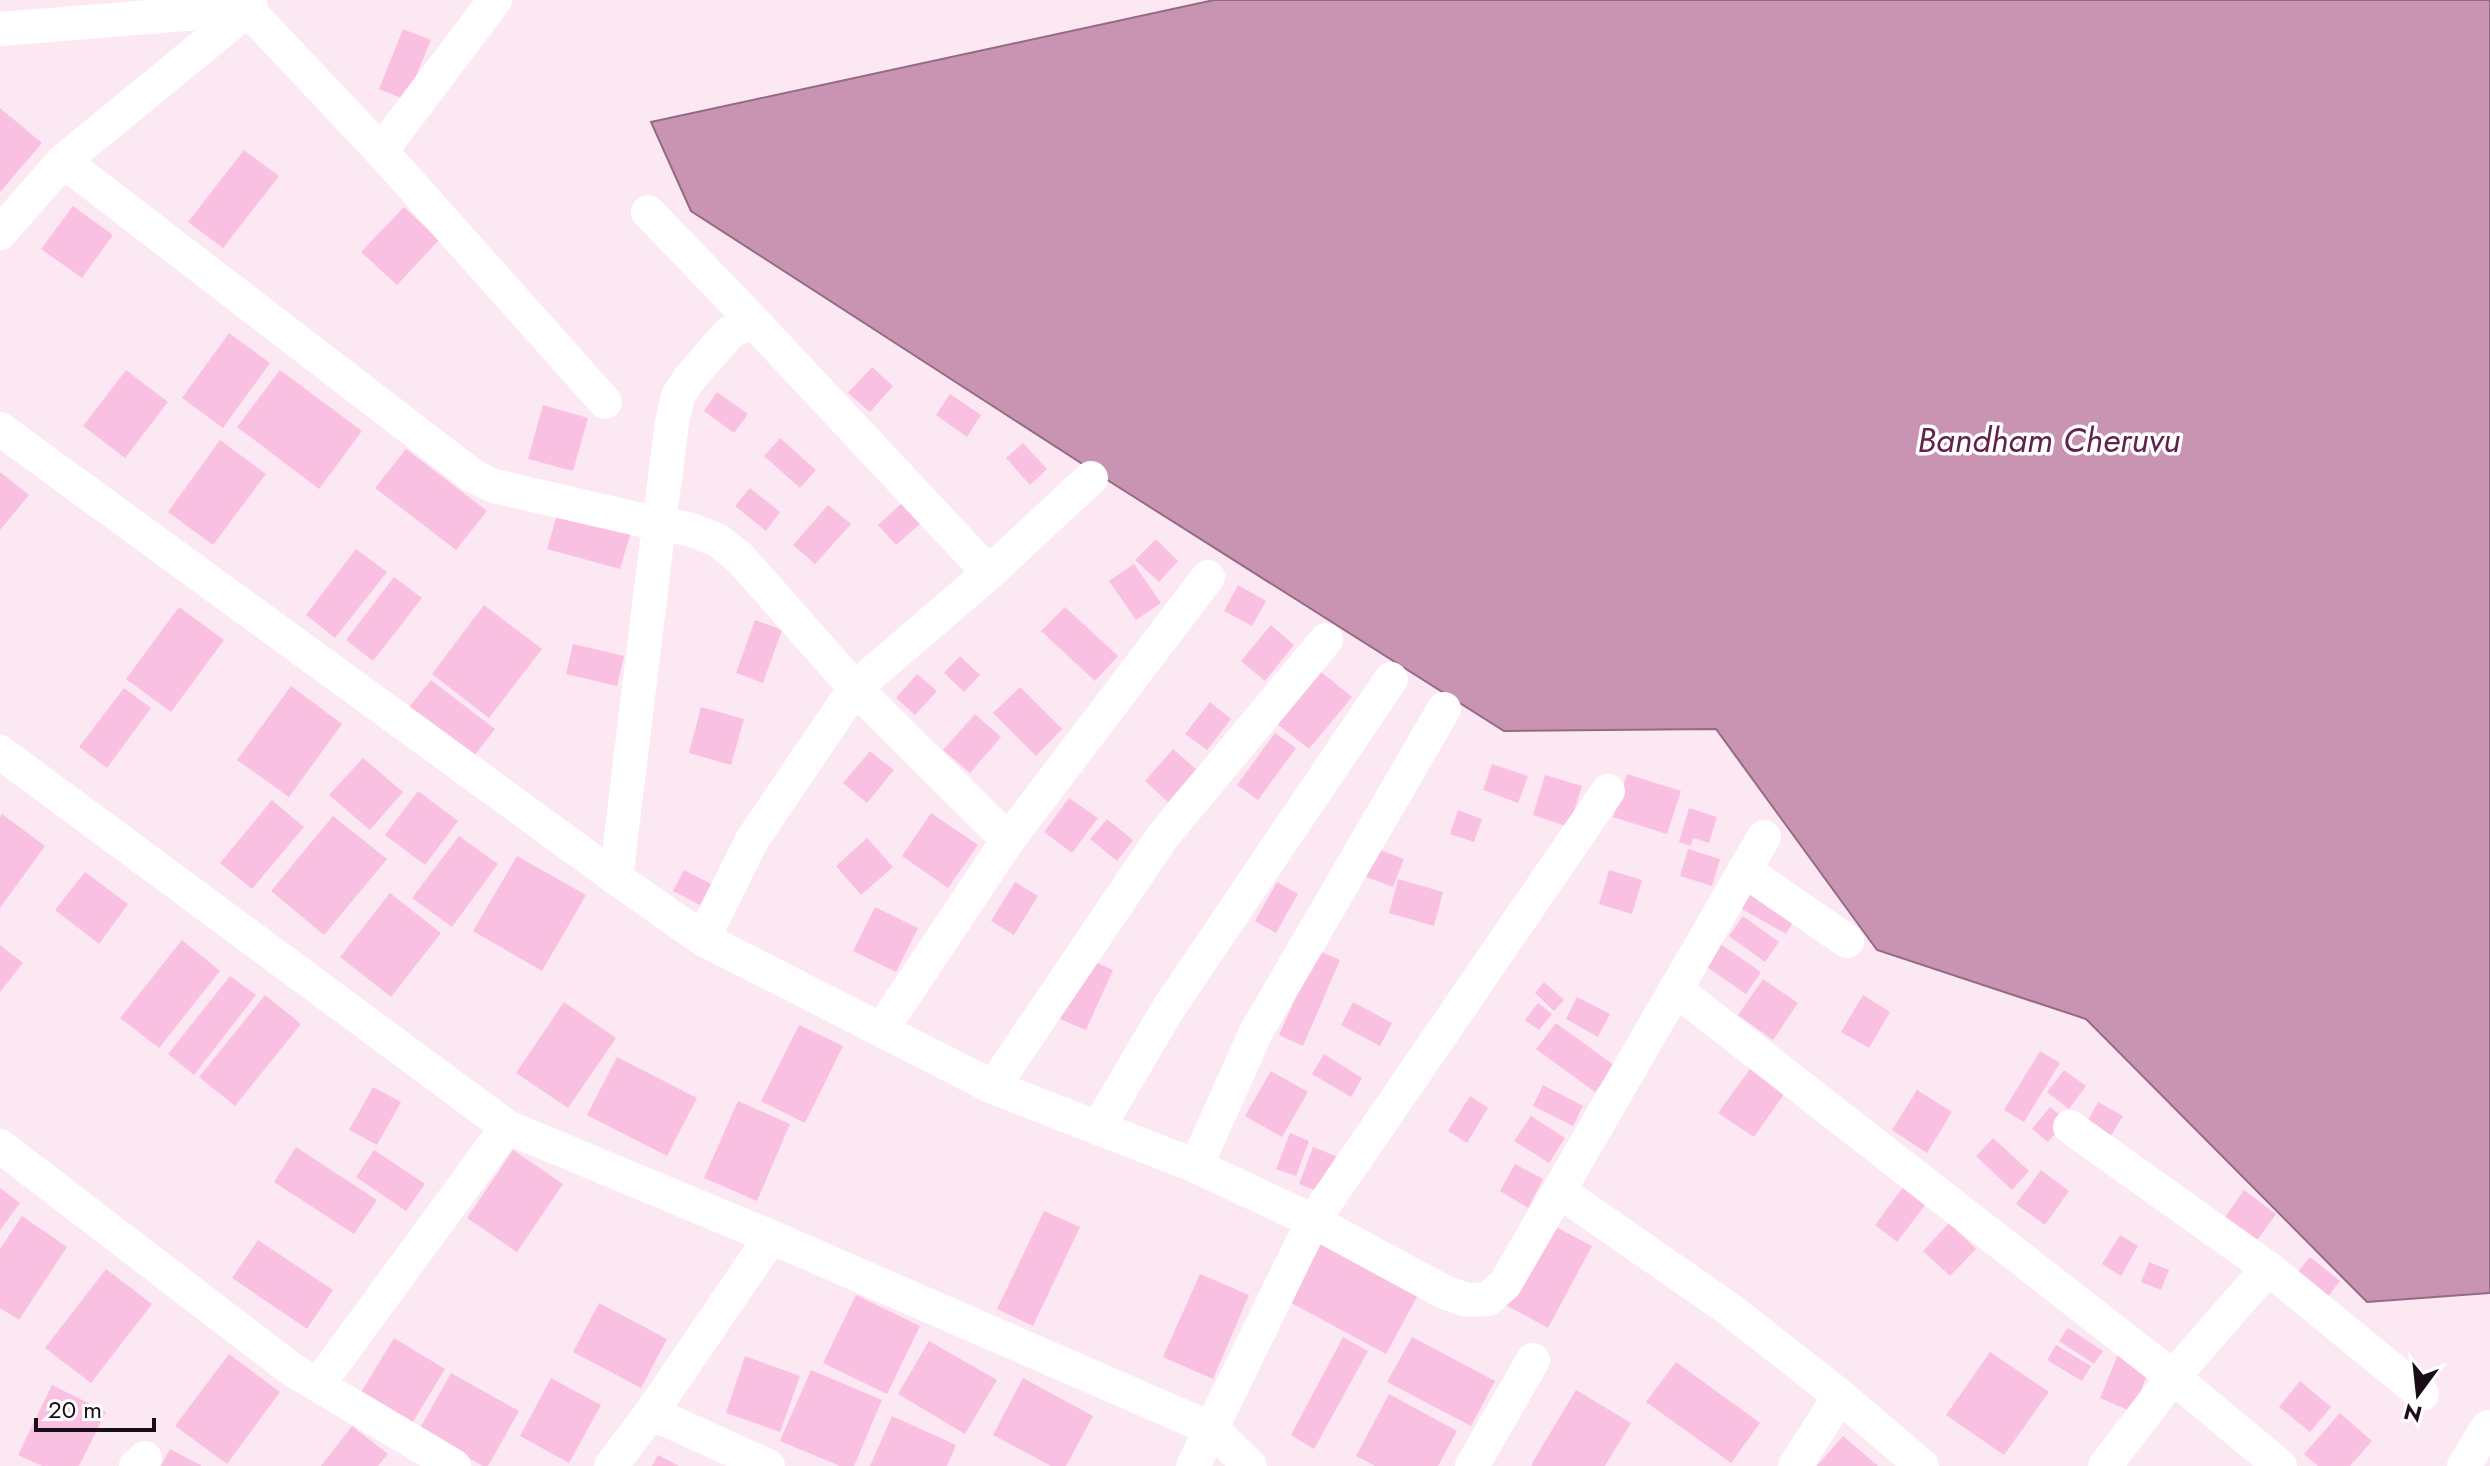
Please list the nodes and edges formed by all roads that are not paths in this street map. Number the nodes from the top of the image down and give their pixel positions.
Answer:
1 (495, 0) edge
2 (254, 5) edge
3 (0, 29) edge
4 (381, 151) junction
5 (63, 161) junction
6 (648, 212) dead end
7 (0, 233) edge
8 (752, 320) junction
9 (605, 402) dead end
10 (0, 429) edge
11 (1091, 478) dead end
12 (659, 524) junction
13 (989, 573) junction
14 (1208, 577) dead end
15 (1326, 640) dead end
16 (1391, 679) dead end
17 (855, 688) junction
18 (1444, 709) dead end
19 (0, 752) edge
20 (1608, 791) dead end
21 (1764, 837) dead end
22 (1008, 840) junction
23 (1744, 870) junction
24 (616, 878) junction
25 (703, 939) junction
26 (1847, 941) dead end
27 (1675, 989) junction
28 (882, 1029) junction
29 (993, 1087) junction
30 (507, 1127) junction
31 (2070, 1127) dead end
32 (1098, 1128) junction
33 (0, 1146) edge
34 (1196, 1166) junction
35 (1559, 1191) junction
36 (1313, 1221) junction
37 (771, 1237) junction
38 (2268, 1268) junction
39 (1533, 1360) dead end
40 (2173, 1377) junction
41 (318, 1385) junction
42 (2422, 1394) dead end
43 (1840, 1396) junction
44 (651, 1413) junction
45 (2488, 1427) dead end
46 (1212, 1429) junction
47 (454, 1466) edge
48 (611, 1466) edge
49 (768, 1466) edge
50 (1193, 1466) edge
51 (1250, 1466) edge
52 (1472, 1466) edge
53 (1795, 1466) edge
54 (1922, 1466) edge
55 (2105, 1466) edge
56 (2280, 1466) edge
57 (2464, 1466) edge

1 - 4 street
2 - 3 street
2 - 4 street
2 - 5 street
4 - 9 street
5 - 7 street
5 - 12 street
6 - 8 street
8 - 12 street
8 - 13 street
10 - 24 street
11 - 13 street
12 - 17 street
12 - 24 street
13 - 17 street
14 - 22 street
15 - 29 street
16 - 32 street
17 - 22 street
17 - 25 street
18 - 34 street
19 - 30 street
20 - 36 street
21 - 23 street
22 - 28 street
23 - 26 street
23 - 27 street
24 - 25 street
25 - 28 street
27 - 35 street
27 - 40 street
28 - 29 street
29 - 32 street
30 - 37 street
30 - 41 street
31 - 38 street
32 - 34 street
33 - 41 street
34 - 36 street
35 - 36 street
35 - 43 street
36 - 46 street
37 - 44 street
37 - 46 street
38 - 40 street
38 - 42 street
39 - 52 street
40 - 55 street
40 - 56 street
41 - 47 street
43 - 53 street
43 - 54 street
44 - 48 street
44 - 49 street
45 - 57 street
46 - 50 street
46 - 51 street

